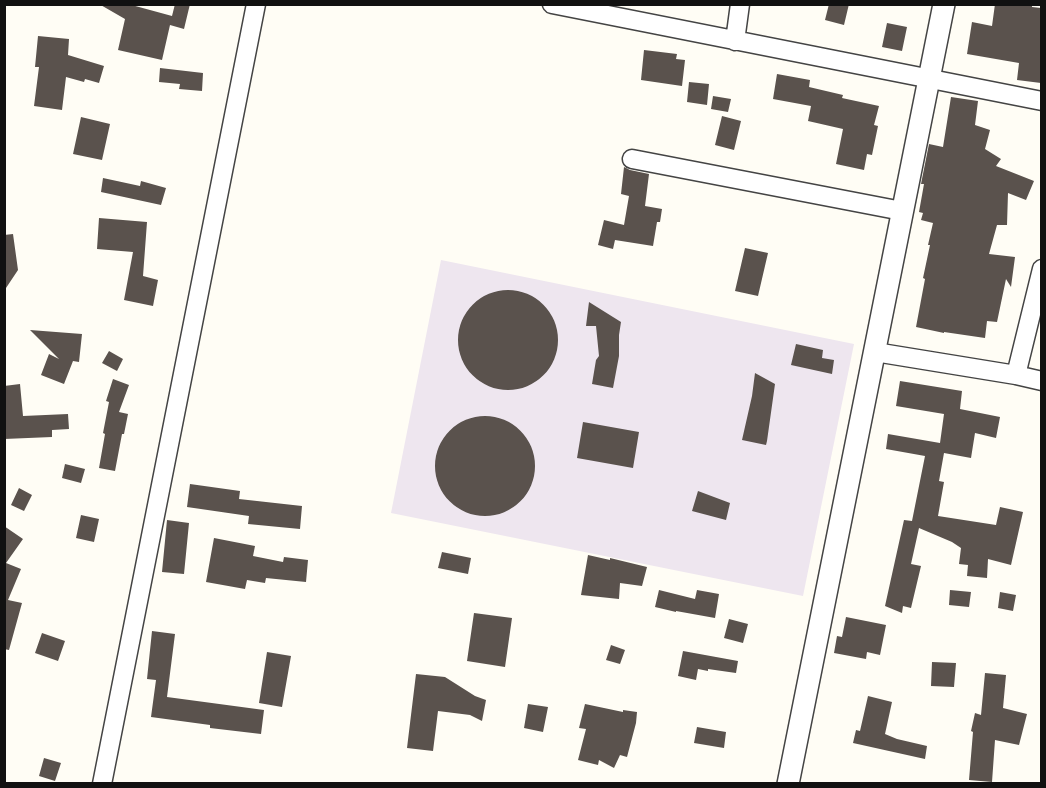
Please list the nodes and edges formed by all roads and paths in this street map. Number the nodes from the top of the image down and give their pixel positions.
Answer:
1 (255, 4) edge
2 (552, 4) edge
3 (740, 4) edge
4 (944, 4) edge
5 (735, 41) junction
6 (929, 79) junction
7 (1041, 101) edge
8 (632, 159) dead end
9 (902, 211) junction
10 (1041, 269) edge
11 (875, 352) junction
12 (1016, 375) junction
13 (1041, 381) edge
14 (102, 783) edge
15 (788, 783) edge

1 - 14 street
2 - 5 street
3 - 5 street
4 - 6 street
5 - 6 street
6 - 7 street
6 - 9 street
8 - 9 street
9 - 11 street
10 - 12 street
11 - 12 street
11 - 15 street
12 - 13 street

